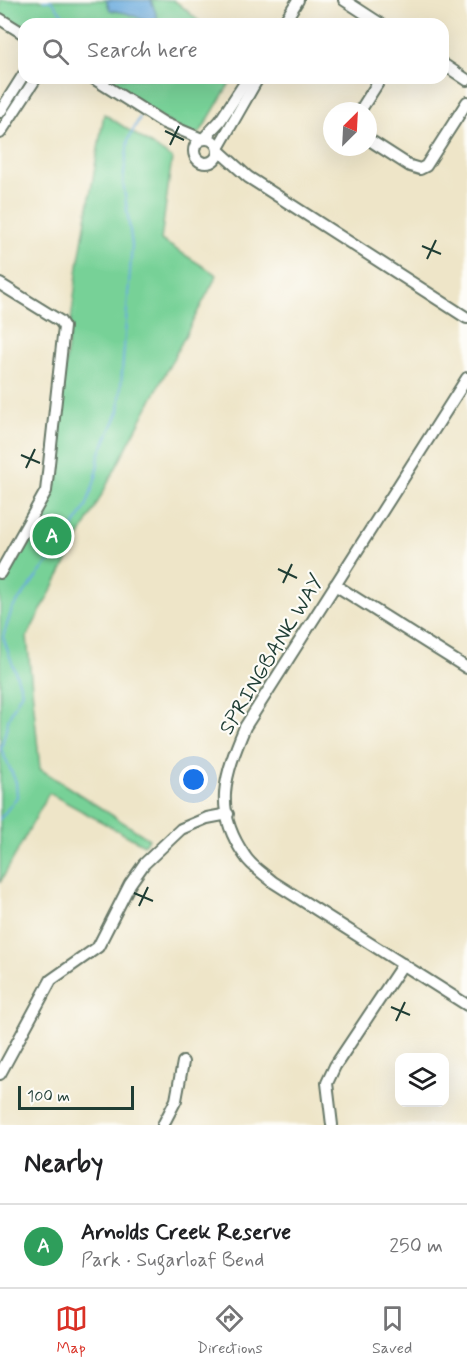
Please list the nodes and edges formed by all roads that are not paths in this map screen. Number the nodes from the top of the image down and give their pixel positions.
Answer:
1 (298, 0) edge
2 (306, 0) edge
3 (344, 0) edge
4 (287, 18) edge
5 (295, 18) edge
6 (372, 18) edge
7 (0, 19) edge
8 (18, 30) edge
9 (449, 68) edge
10 (467, 80) edge
11 (18, 84) edge
12 (32, 84) edge
13 (102, 84) edge
14 (244, 84) edge
15 (255, 84) edge
16 (377, 84) edge
17 (366, 102) edge
18 (467, 102) edge
19 (0, 112) edge
20 (164, 123) junction
21 (0, 132) edge
22 (203, 139) junction
23 (377, 145) edge
24 (218, 149) junction
25 (196, 157) junction
26 (208, 163) junction
27 (248, 177) junction
28 (0, 284) edge
29 (467, 318) edge
30 (467, 378) edge
31 (0, 573) edge
32 (335, 585) junction
33 (467, 668) edge
34 (228, 814) junction
35 (403, 964) junction
36 (467, 1005) edge
37 (183, 1062) dead end
38 (0, 1074) edge
39 (163, 1125) edge
40 (332, 1125) edge

1 - 4 street
2 - 5 street
3 - 6 street
7 - 8 street
9 - 10 street
11 - 19 street
12 - 21 street
13 - 20 street
14 - 22 street
15 - 24 street
16 - 17 street
18 - 23 street
20 - 22 street
20 - 25 street
22 - 24 street
22 - 25 street
24 - 26 street
24 - 27 street
25 - 26 street
26 - 27 street
27 - 29 street
28 - 31 street
30 - 32 street, SPRINGBANK WAY
32 - 33 street
32 - 34 street, SPRINGBANK WAY
34 - 35 street, SPRINGBANK WAY
34 - 38 street
35 - 36 street, SPRINGBANK WAY
35 - 40 street
37 - 39 street

